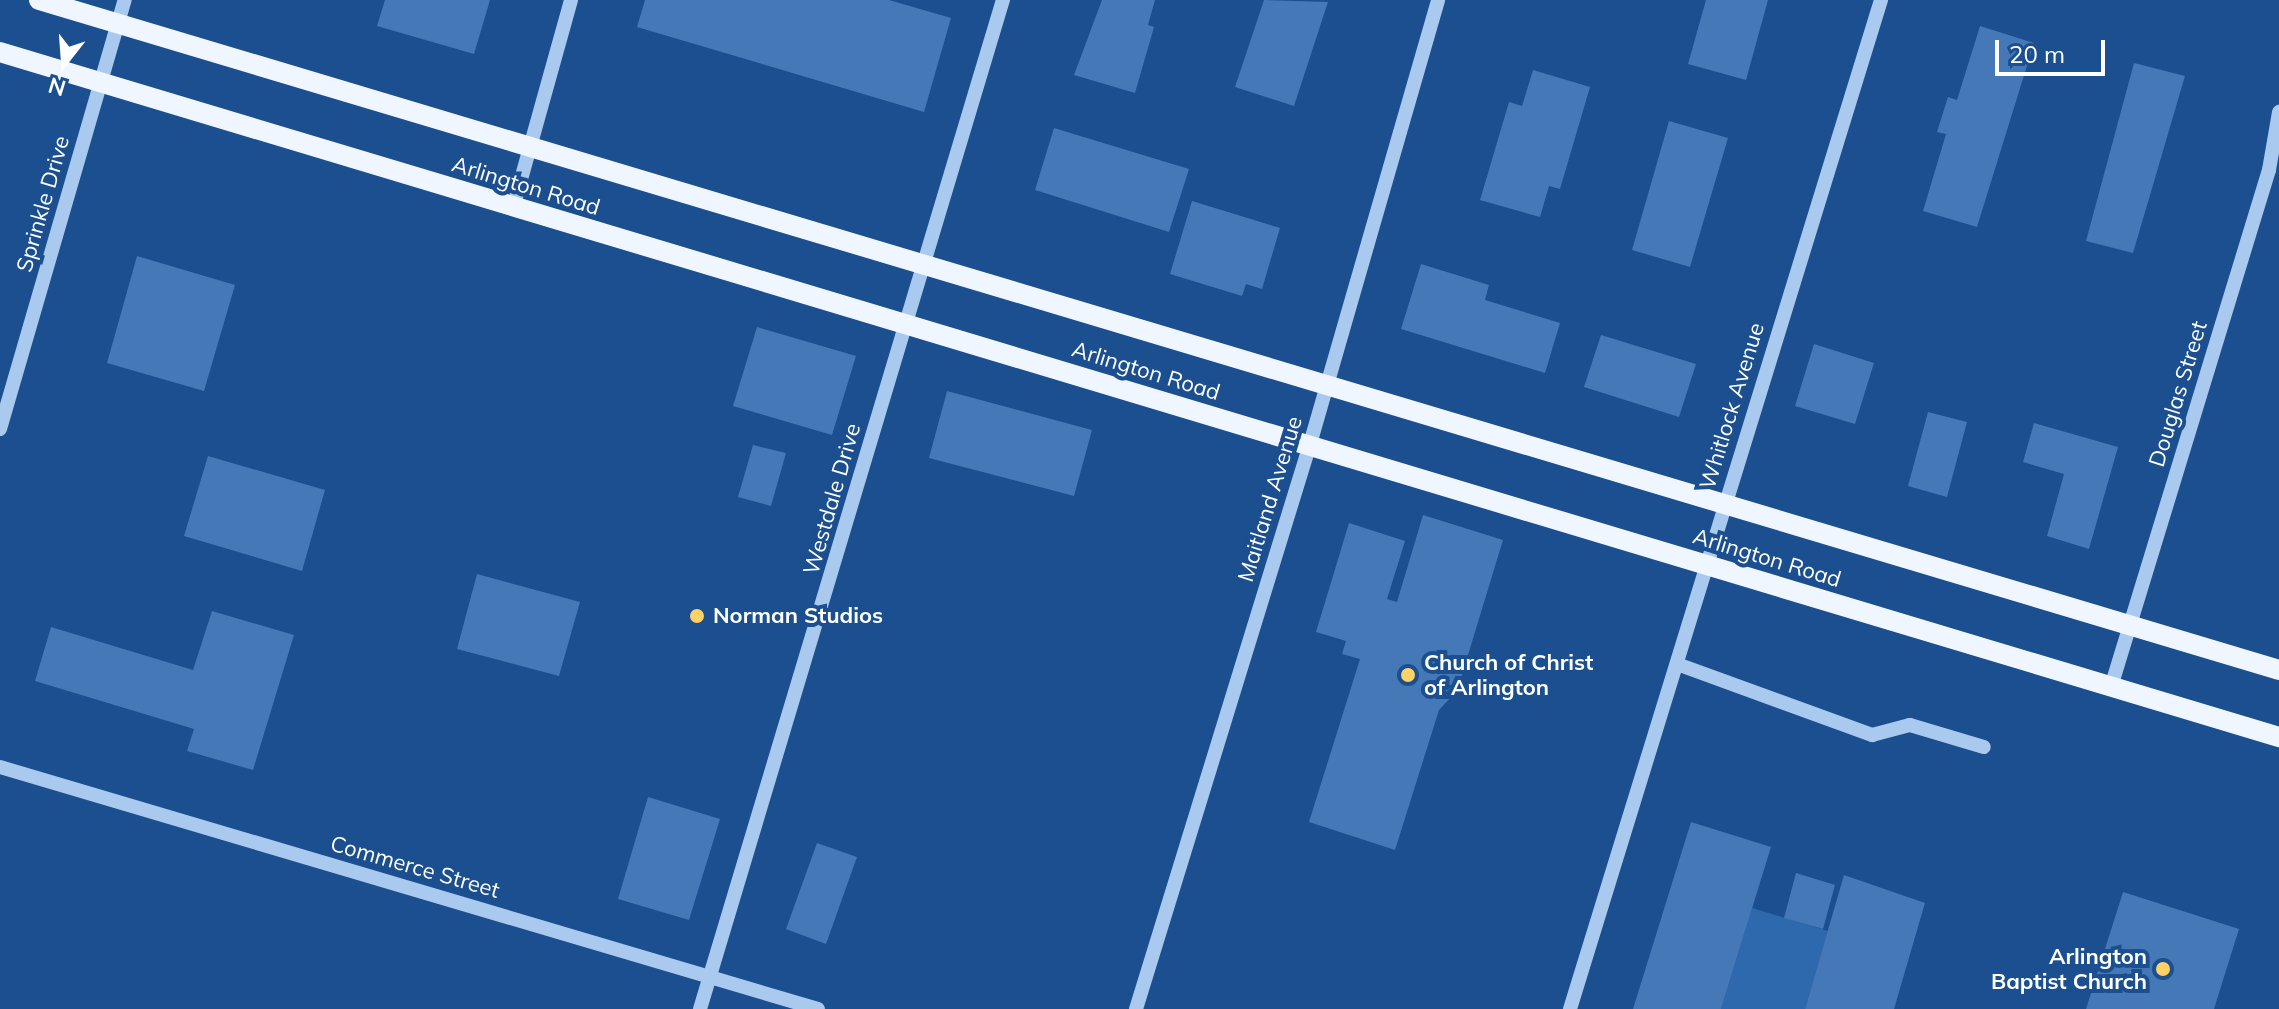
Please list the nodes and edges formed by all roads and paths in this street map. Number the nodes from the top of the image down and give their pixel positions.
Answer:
1 (39, 0) edge
2 (125, 0) edge
3 (571, 0) edge
4 (1003, 0) edge
5 (1438, 0) edge
6 (1881, 0) edge
7 (117, 24) junction
8 (0, 52) edge
9 (102, 83) junction
10 (2279, 112) edge
11 (529, 148) junction
12 (513, 208) junction
13 (923, 263) junction
14 (905, 325) junction
15 (1326, 385) junction
16 (0, 429) edge
17 (1310, 444) junction
18 (1724, 506) junction
19 (1708, 565) junction
20 (2130, 626) junction
21 (1677, 664) junction
22 (2279, 670) edge
23 (2111, 687) junction
24 (2279, 737) edge
25 (1984, 747) dead end
26 (0, 767) edge
27 (709, 977) junction
28 (700, 1009) edge
29 (818, 1009) edge
30 (1136, 1009) edge
31 (1570, 1009) edge

1 - 7 main road, Arlington Road
2 - 7 street, Sprinkle Drive
3 - 11 street
4 - 13 street, Westdale Drive
5 - 15 street, Maitland Avenue
6 - 18 street, Whitlock Avenue
7 - 9 street, Sprinkle Drive
7 - 11 main road, Arlington Road
8 - 9 main road, Arlington Road
9 - 12 main road, Arlington Road
9 - 16 street, Sprinkle Drive
10 - 20 street, Douglas Street
11 - 12 street
11 - 13 main road, Arlington Road
12 - 14 main road, Arlington Road
13 - 14 street, Westdale Drive
13 - 15 main road, Arlington Road
14 - 17 main road, Arlington Road
14 - 27 street, Westdale Drive
15 - 17 street, Maitland Avenue
15 - 18 main road, Arlington Road
17 - 19 main road, Arlington Road
17 - 30 street, Maitland Avenue
18 - 19 street, Whitlock Avenue
18 - 20 main road, Arlington Road
19 - 21 street, Whitlock Avenue
19 - 23 main road, Arlington Road
20 - 22 main road, Arlington Road
20 - 23 street, Douglas Street
21 - 25 street
21 - 31 street, Whitlock Avenue
23 - 24 main road, Arlington Road
26 - 27 street, Commerce Street
27 - 28 street, Westdale Drive
27 - 29 street, Commerce Street

